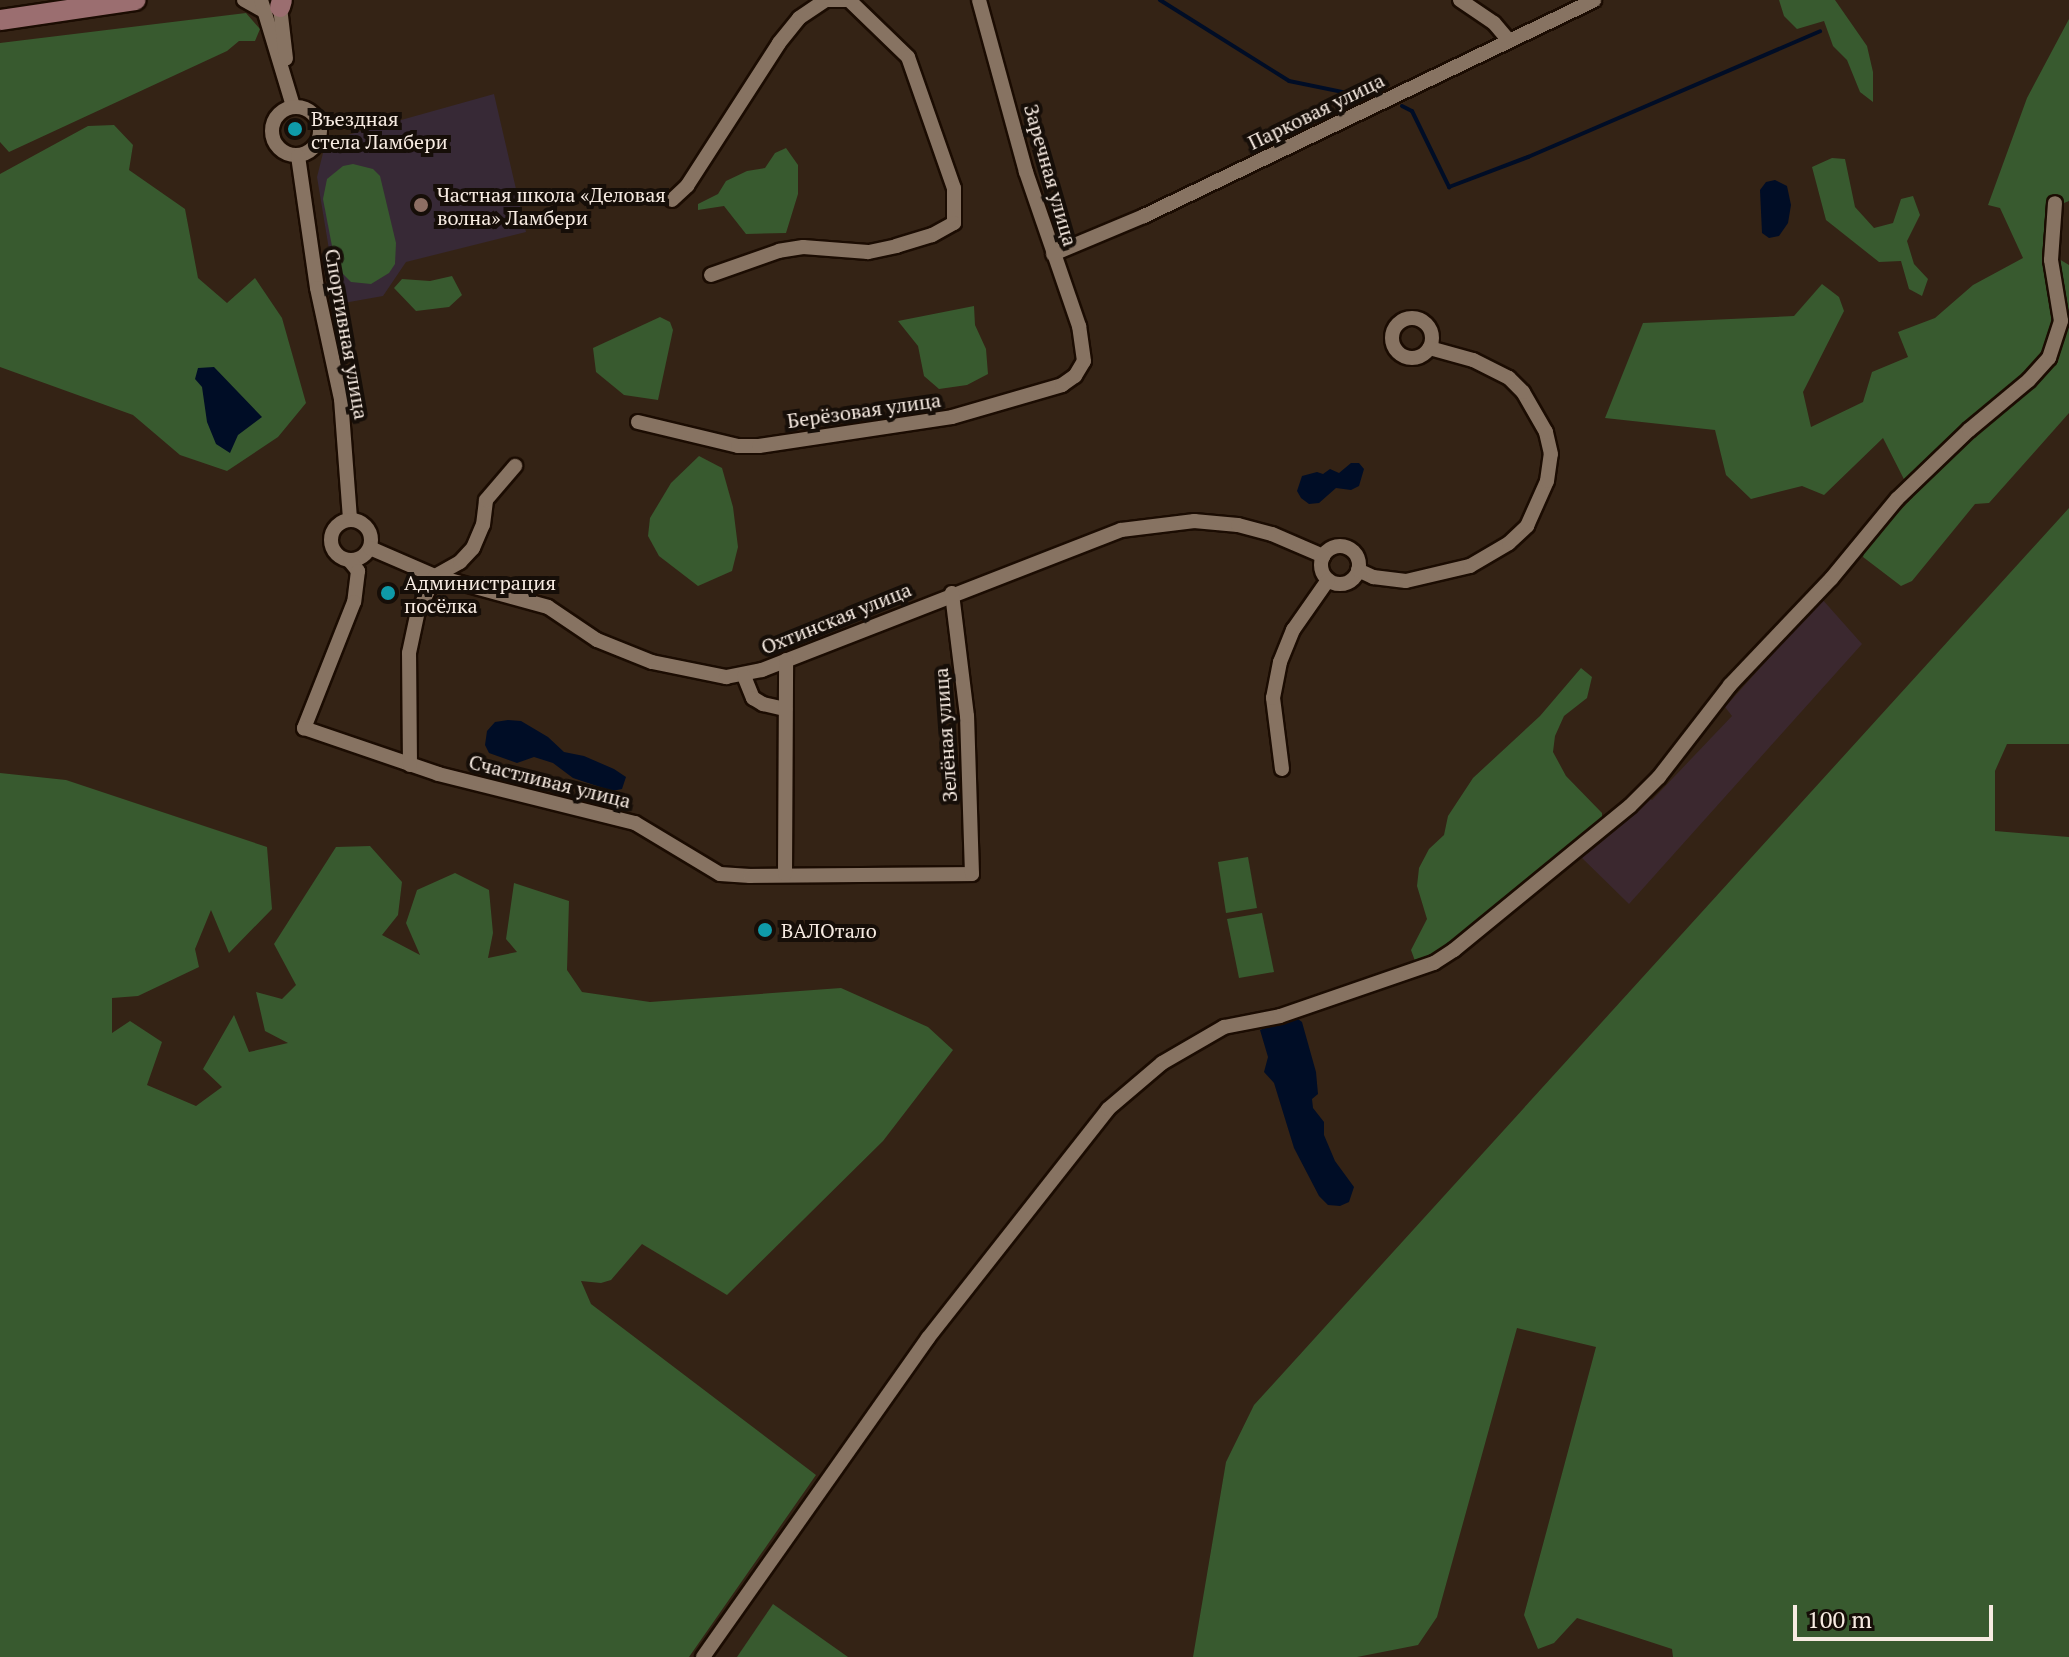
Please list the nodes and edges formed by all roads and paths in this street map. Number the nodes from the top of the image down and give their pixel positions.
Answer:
1 (244, 0) edge
2 (979, 0) edge
3 (1460, 0) edge
4 (1594, 0) edge
5 (130, 1) edge
6 (273, 3) edge
7 (0, 20) edge
8 (1509, 41) junction
9 (291, 99) junction
10 (298, 156) junction
11 (672, 200) dead end
12 (2055, 203) dead end
13 (1053, 254) junction
14 (711, 275) dead end
15 (1430, 348) dead end
16 (1084, 361) joint
17 (638, 422) dead end
18 (515, 466) dead end
19 (350, 520) junction
20 (370, 548) junction
21 (1323, 556) junction
22 (350, 561) junction
23 (1358, 570) junction
24 (435, 576) junction
25 (1328, 580) junction
26 (952, 593) junction
27 (786, 660) junction
28 (744, 676) junction
29 (785, 709) junction
30 (410, 765) junction
31 (1282, 769) dead end
32 (785, 874) junction
33 (972, 874) joint
34 (703, 1657) edge

1 - 6 street
2 - 13 street, Заречная улица
3 - 8 street
4 - 8 street, Парковая улица
5 - 7 main road
6 - 9 street
8 - 13 street, Парковая улица
9 - 10 street
9 - 10 street
10 - 19 street, Спортивная улица
11 - 14 street
12 - 34 street
13 - 16 street, Заречная улица
15 - 23 street
16 - 17 street, Берёзовая улица
18 - 24 street
19 - 20 street
19 - 22 street
20 - 22 street
20 - 24 street, Охтинская улица
21 - 23 street, Охтинская улица
21 - 25 street
21 - 26 street, Охтинская улица
22 - 30 street, Счастливая улица
23 - 25 street
24 - 28 street, Охтинская улица
24 - 30 street
25 - 31 street
26 - 27 street, Охтинская улица
26 - 33 street, Зелёная улица
27 - 28 street, Охтинская улица
27 - 29 street
28 - 29 street
29 - 32 street
30 - 32 street, Счастливая улица
32 - 33 street, Счастливая улица

